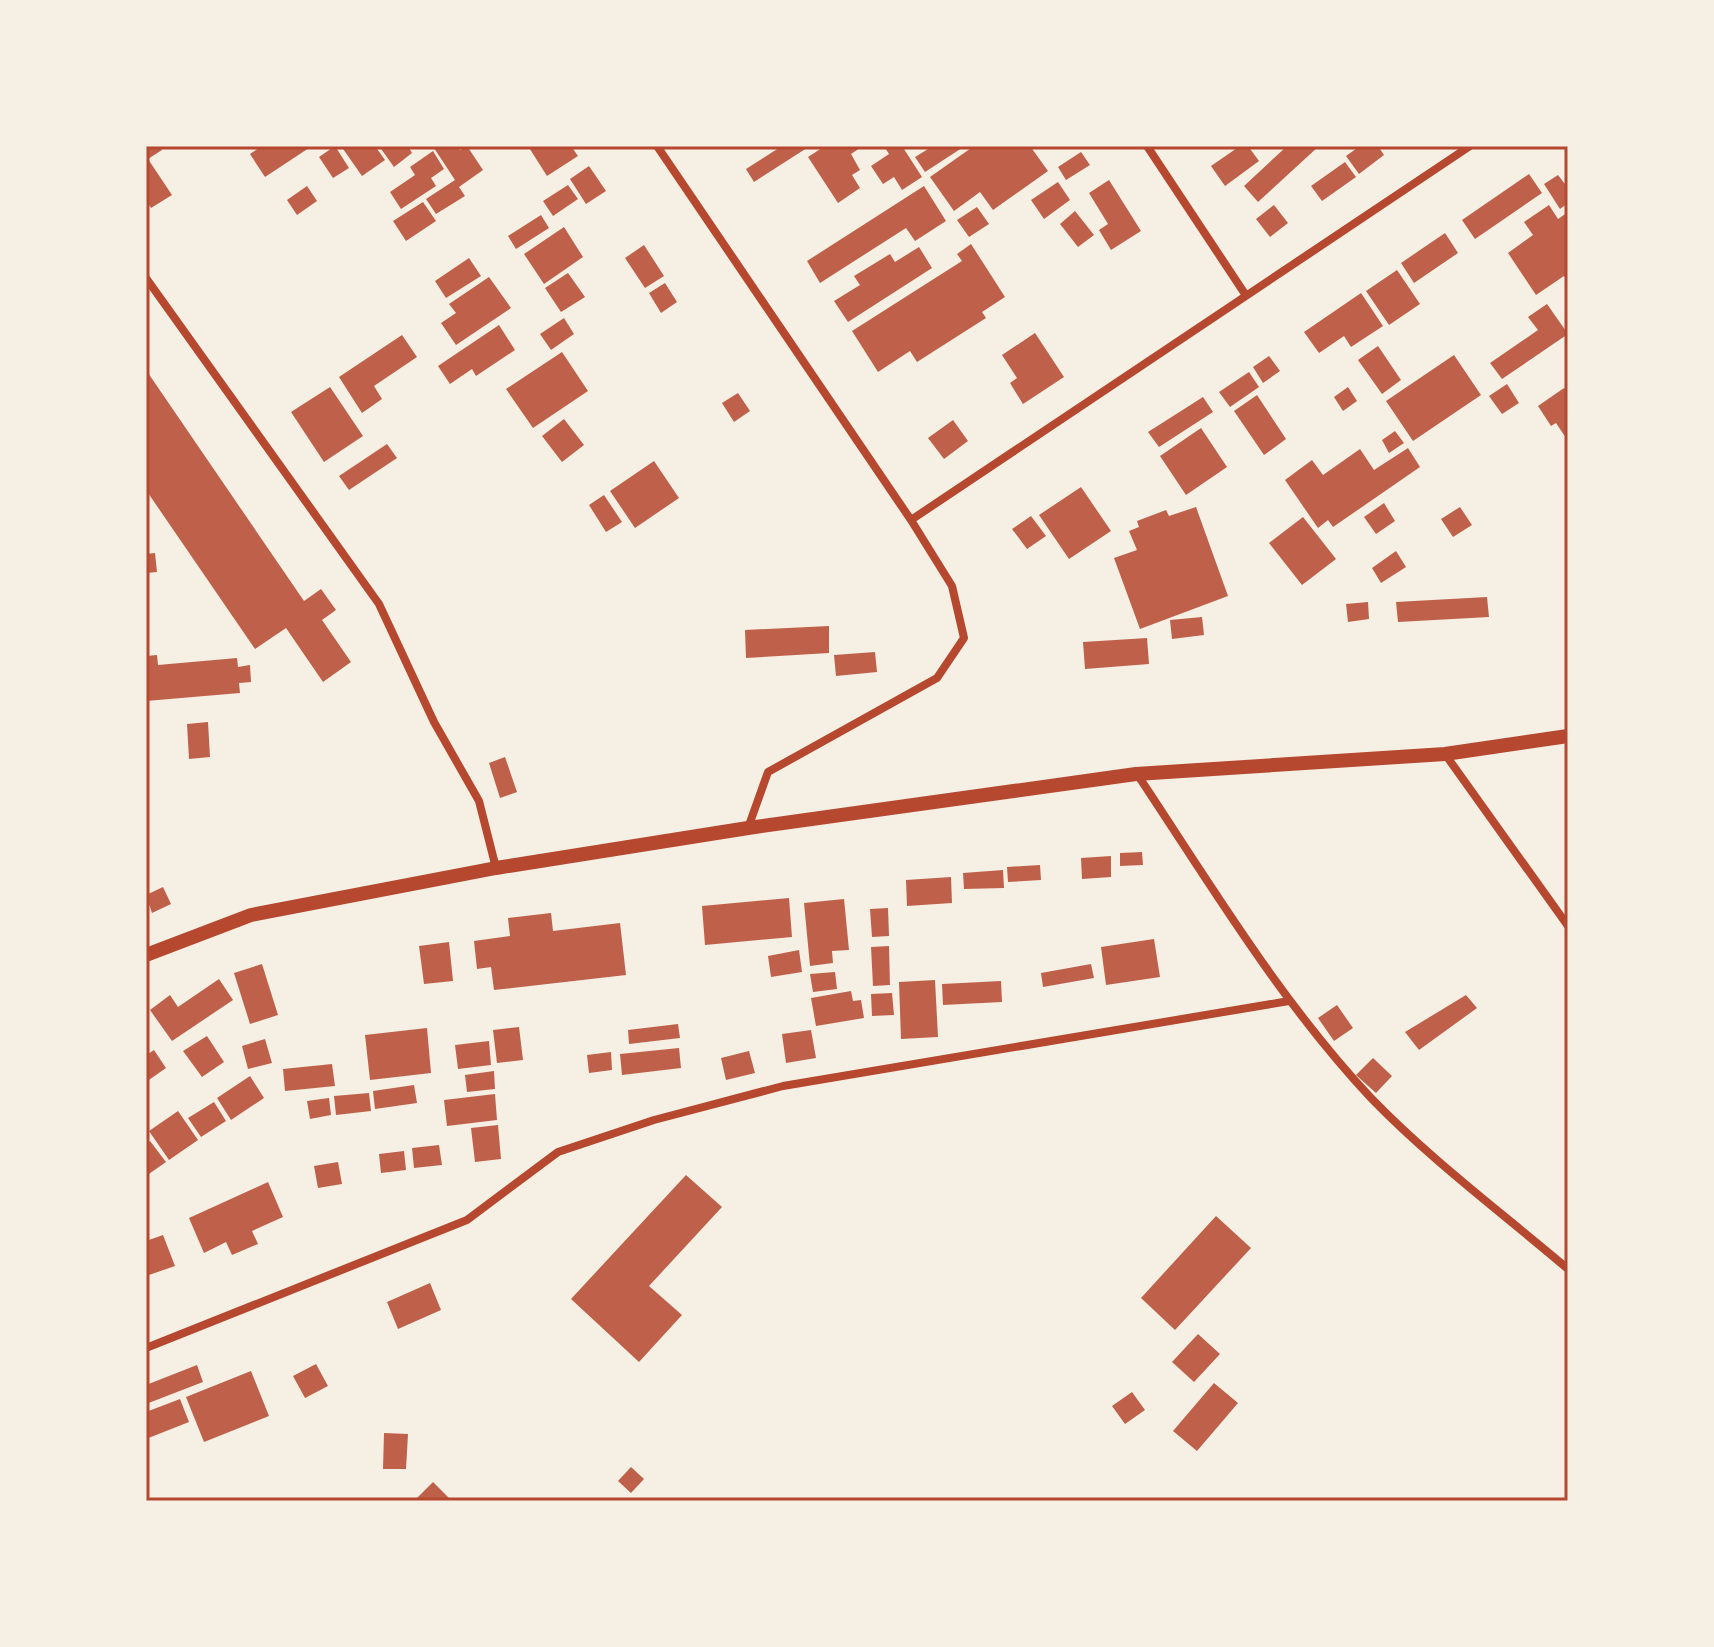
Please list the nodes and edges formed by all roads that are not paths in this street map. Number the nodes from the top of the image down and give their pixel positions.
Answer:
1 (657, 146) edge
2 (1147, 146) edge
3 (1470, 146) edge
4 (146, 278) edge
5 (1245, 294) junction
6 (911, 520) junction
7 (1568, 736) edge
8 (1445, 754) junction
9 (1136, 774) junction
10 (748, 828) junction
11 (496, 868) junction
12 (1568, 926) edge
13 (146, 955) edge
14 (1289, 1001) junction
15 (1568, 1269) edge
16 (146, 1348) edge

1 - 6 street
2 - 5 street
3 - 5 street
4 - 11 street
5 - 6 street
6 - 10 street
7 - 8 street
8 - 9 street
8 - 12 street
9 - 10 street
9 - 14 street
10 - 11 street
11 - 13 street
14 - 15 street
14 - 16 street

